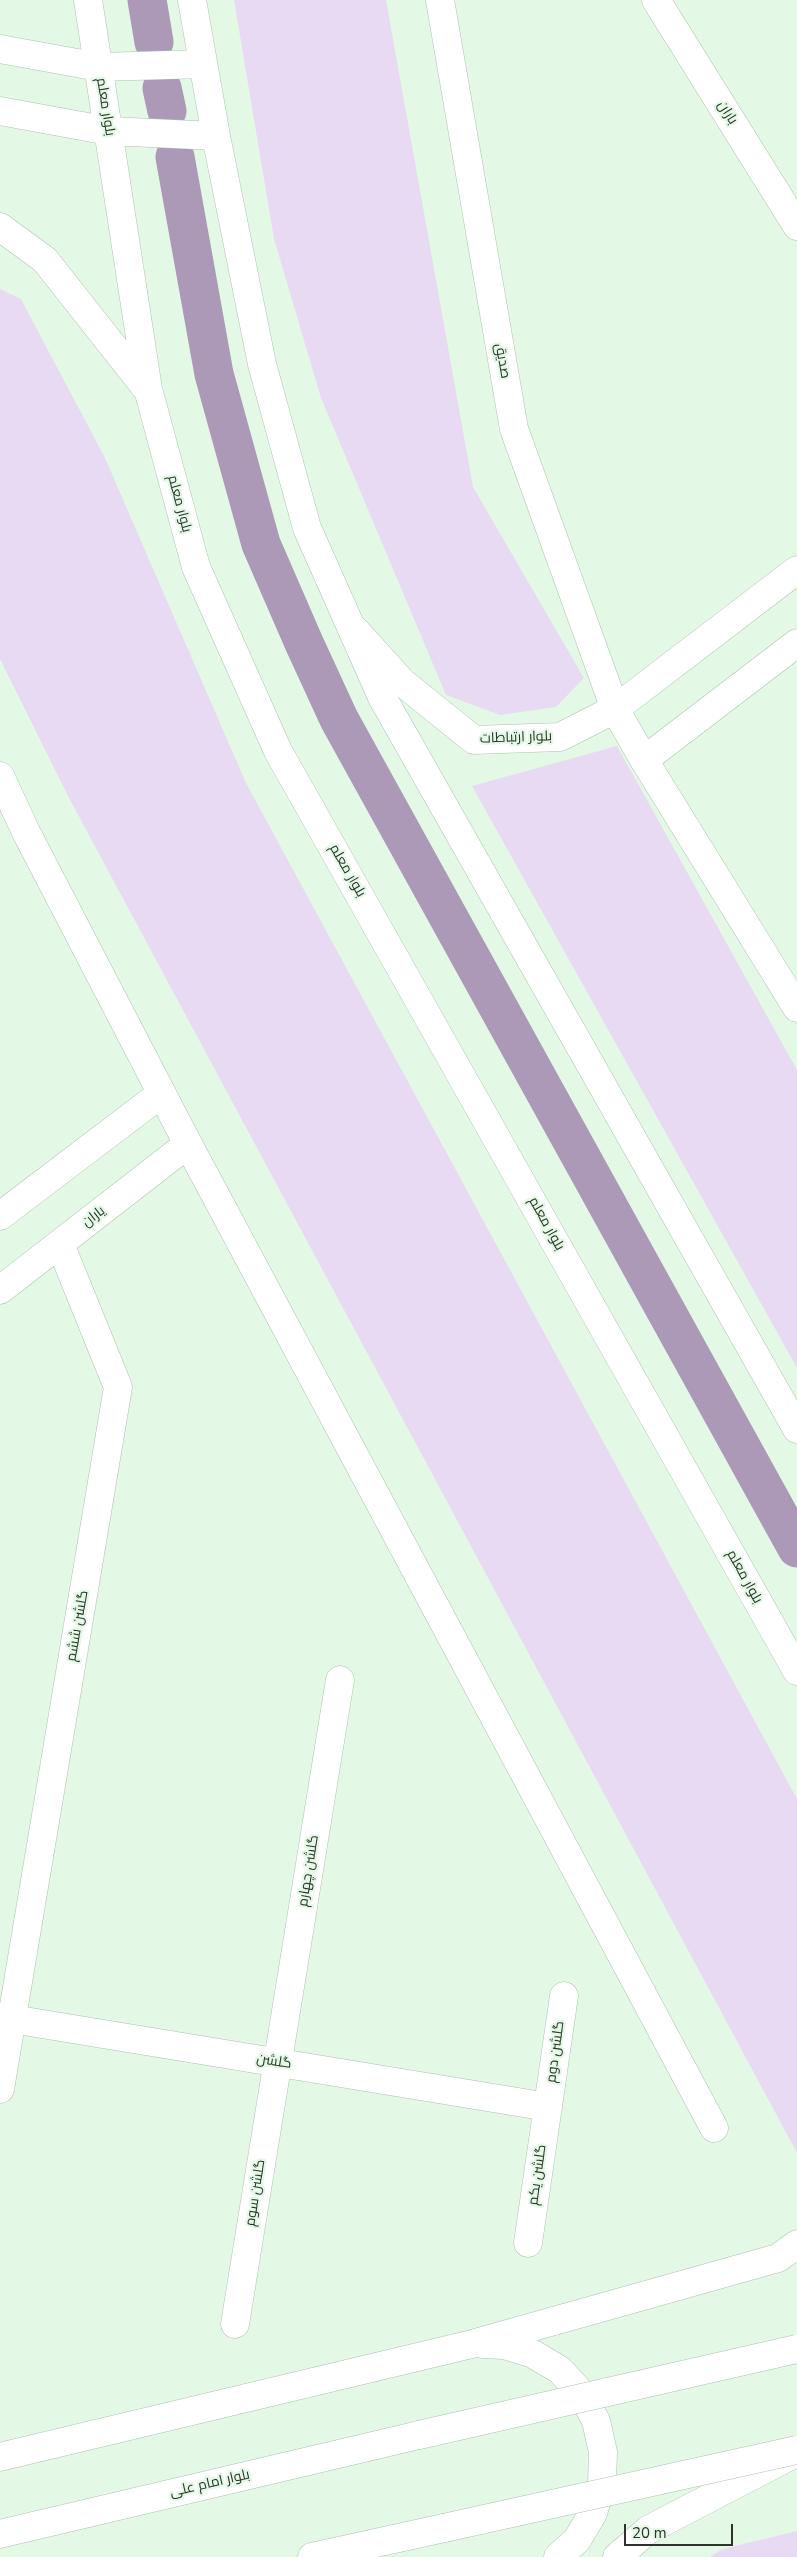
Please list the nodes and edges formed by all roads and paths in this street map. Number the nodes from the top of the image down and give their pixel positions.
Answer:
1 (88, 0) edge
2 (192, 0) edge
3 (440, 0) edge
4 (656, 0) edge
5 (0, 49) edge
6 (203, 64) junction
7 (99, 67) junction
8 (0, 111) edge
9 (109, 131) junction
10 (216, 136) junction
11 (797, 226) edge
12 (0, 227) edge
13 (148, 389) junction
14 (797, 570) edge
15 (349, 623) junction
16 (797, 643) edge
17 (615, 709) junction
18 (644, 760) junction
19 (0, 776) edge
20 (797, 1008) edge
21 (162, 1092) junction
22 (188, 1144) junction
23 (0, 1216) edge
24 (60, 1244) junction
25 (0, 1290) edge
26 (797, 1429) edge
27 (797, 1671) edge
28 (340, 1680) dead end
29 (564, 1996) dead end
30 (6, 2018) edge
31 (277, 2062) junction
32 (0, 2089) edge
33 (548, 2107) junction
34 (714, 2128) dead end
35 (528, 2243) dead end
36 (797, 2244) edge
37 (234, 2324) dead end
38 (472, 2344) junction
39 (797, 2349) edge
40 (797, 2451) edge
41 (0, 2457) edge
42 (0, 2534) edge
43 (312, 2557) edge
44 (558, 2557) edge
45 (617, 2557) edge

1 - 7 main road, بلوار معلم
2 - 6 main road
3 - 17 main road, صدیق
4 - 11 main road, باران
5 - 7 main road
6 - 7 main road
6 - 10 main road
7 - 9 main road, بلوار معلم
8 - 9 main road
9 - 10 main road
9 - 13 main road, بلوار معلم
10 - 15 main road
12 - 13 main road
13 - 27 main road, بلوار معلم
14 - 17 main road, بلوار ارتباطات
15 - 17 main road, بلوار ارتباطات
15 - 26 main road
16 - 18 main road
17 - 18 main road, صدیق
18 - 20 main road, صدیق
19 - 21 main road
21 - 22 main road
21 - 23 main road
22 - 24 main road, یاران
22 - 34 main road
24 - 25 main road, یاران
24 - 30 main road, گلشن ششم
28 - 31 main road, گلشن چهارم
29 - 33 main road, گلشن دوم
30 - 31 main road, گلشن
30 - 32 main road, گلشن ششم
31 - 33 main road, گلشن
31 - 37 main road, گلشن سوم
33 - 35 main road, گلشن یکم
36 - 38 main road
38 - 41 main road
38 - 44 main road
39 - 42 main road, بلوار امام علی, bridge
40 - 43 main road, bridge
40 - 45 main road

